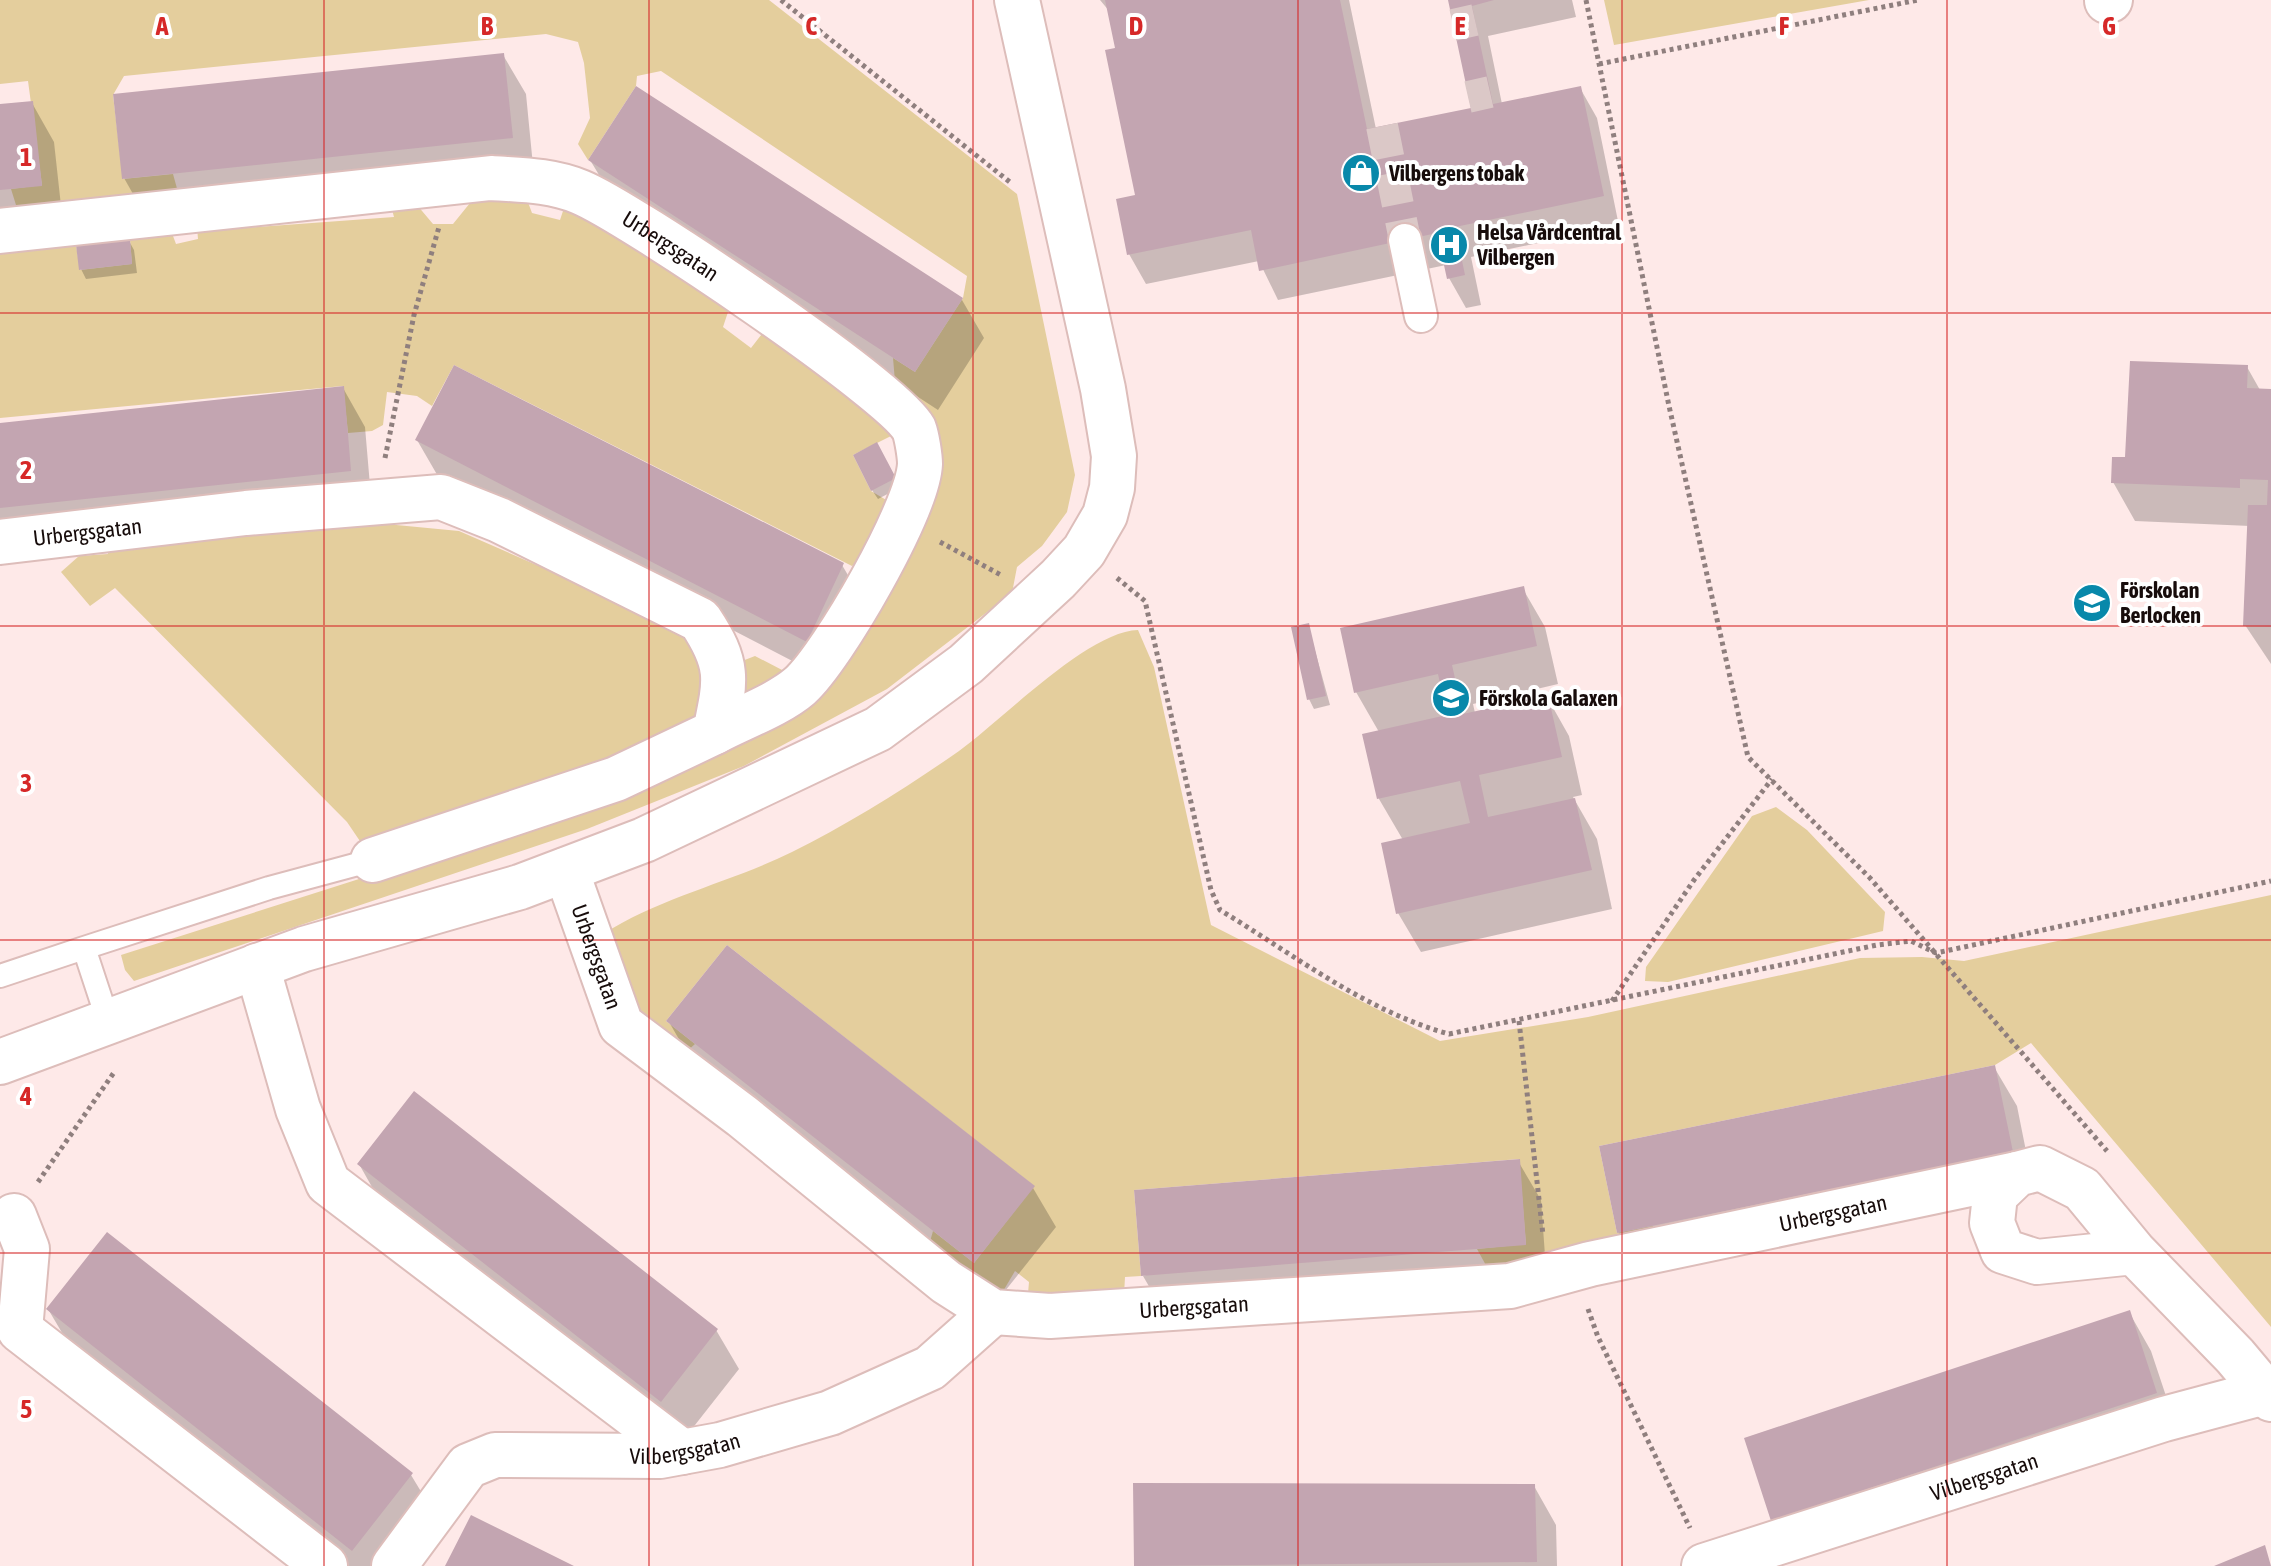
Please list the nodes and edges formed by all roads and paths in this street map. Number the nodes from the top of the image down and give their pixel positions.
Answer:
1 (781, 0) edge
2 (1017, 0) edge
3 (1586, 0) edge
4 (1918, 0) edge
5 (1599, 64) junction
6 (448, 183) junction
7 (1023, 192) dead end
8 (0, 231) edge
9 (1405, 240) tunnel mouth
10 (1421, 316) dead end
11 (385, 502) junction
12 (901, 520) junction
13 (0, 542) edge
14 (1005, 577) dead end
15 (1145, 601) dead end
16 (715, 732) junction
17 (1772, 779) junction
18 (373, 860) joint
19 (566, 870) junction
20 (2271, 881) edge
21 (84, 948) junction
22 (1936, 953) junction
23 (257, 966) junction
24 (0, 976) edge
25 (1612, 1001) junction
26 (108, 1021) junction
27 (1519, 1021) junction
28 (0, 1062) edge
29 (115, 1071) dead end
30 (2110, 1154) dead end
31 (2017, 1174) junction
32 (14, 1216) joint
33 (2134, 1252) junction
34 (1561, 1272) junction
35 (993, 1312) junction
36 (2268, 1396) edge
37 (682, 1452) junction
38 (1706, 1565) edge
39 (325, 1566) edge
40 (394, 1566) edge

1 - 7 path
2 - 19 street
3 - 5 path
4 - 5 path
5 - 17 path
6 - 8 street, Urbergsgatan
6 - 11 path
6 - 12 street, Urbergsgatan
9 - 10 street
11 - 13 street, Urbergsgatan
11 - 16 street, Urbergsgatan
12 - 14 path
12 - 16 street, Urbergsgatan
15 - 27 path
16 - 18 street, Urbergsgatan
17 - 22 path
17 - 25 path
18 - 21 lane
19 - 23 street
19 - 35 street, Urbergsgatan
20 - 22 path
21 - 24 lane
21 - 26 lane
22 - 25 path
22 - 30 path
23 - 26 street
23 - 37 street
25 - 27 path
26 - 28 street
27 - 34 path
29 - 32 path
31 - 33 street, Vilbergsgatan
31 - 33 street
31 - 34 street, Urbergsgatan
32 - 39 street
33 - 36 street, Vilbergsgatan
34 - 35 street, Urbergsgatan
34 - 38 path
35 - 37 street, Vilbergsgatan
36 - 38 street, Vilbergsgatan
37 - 40 street, Vilbergsgatan

